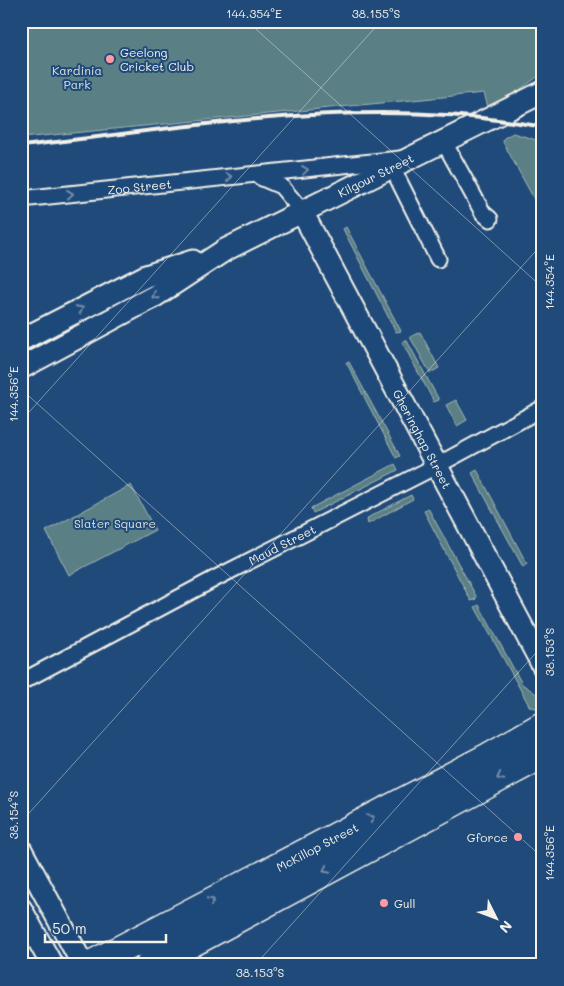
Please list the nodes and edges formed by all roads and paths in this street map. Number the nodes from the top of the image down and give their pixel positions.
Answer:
1 (543, 87) edge
2 (534, 97) edge
3 (444, 142) junction
4 (411, 158) junction
5 (392, 167) junction
6 (257, 176) junction
7 (21, 199) edge
8 (301, 210) junction
9 (485, 219) dead end
10 (225, 250) junction
11 (438, 259) dead end
12 (46, 327) junction
13 (21, 340) edge
14 (56, 349) junction
15 (21, 368) edge
16 (543, 408) edge
17 (436, 466) junction
18 (543, 666) edge
19 (21, 682) edge
20 (543, 726) edge
21 (543, 754) edge
22 (21, 850) edge
23 (21, 909) edge
24 (52, 965) edge
25 (83, 965) edge
26 (91, 965) edge
27 (150, 965) edge

1 - 2 street, Kilgour Street
2 - 3 street, Kilgour Street
3 - 4 street, Kilgour Street
3 - 9 street
4 - 5 street, Kilgour Street
6 -> 4 street, Zoo Street
5 - 8 street, Kilgour Street
5 - 11 street
7 -> 6 street, Zoo Street
6 - 8 street, Zoo Street
8 - 10 street, Kilgour Street
8 - 17 street, Gheringhap Street
12 -> 10 street, Kilgour Street
10 -> 14 street, Kilgour Street
12 - 13 street, Kilgour Street
12 - 14 street
14 - 15 street, Kilgour Street
16 - 17 street, Maud Street
17 - 18 street, Gheringhap Street
17 - 19 street, Maud Street
26 -> 20 highway, McKillop Street
21 -> 27 highway, McKillop Street
22 - 25 street
23 - 24 street

